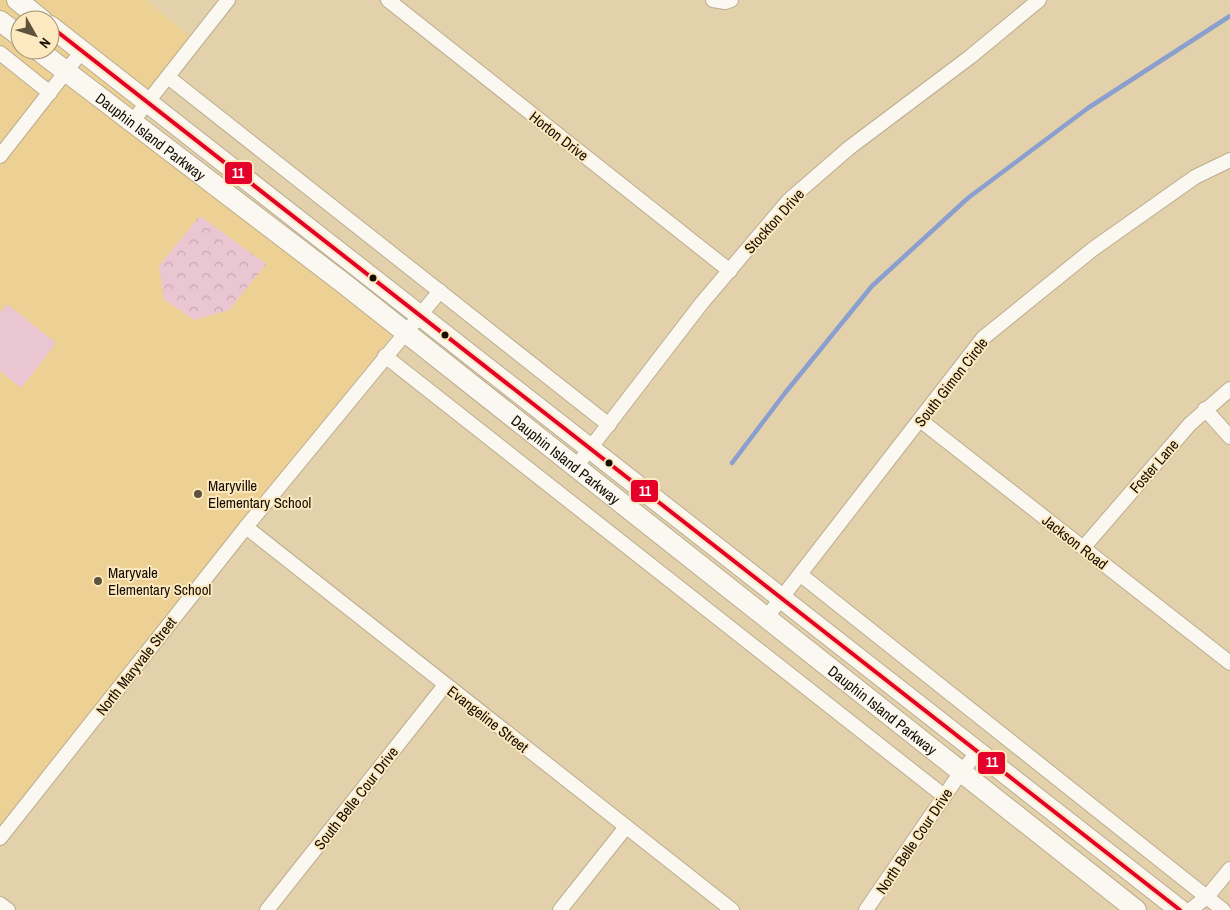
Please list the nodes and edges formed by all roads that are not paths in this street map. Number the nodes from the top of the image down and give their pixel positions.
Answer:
1 (17, 0) edge
2 (228, 0) edge
3 (388, 0) edge
4 (713, 0) edge
5 (731, 0) edge
6 (1039, 0) edge
7 (30, 10) edge
8 (60, 34) edge
9 (82, 51) junction
10 (0, 53) edge
11 (51, 60) edge
12 (66, 72) junction
13 (168, 77) junction
14 (50, 93) junction
15 (148, 102) junction
16 (132, 122) junction
17 (0, 156) edge
18 (1230, 160) edge
19 (730, 271) junction
20 (440, 291) junction
21 (420, 314) junction
22 (404, 331) junction
23 (385, 356) junction
24 (1230, 389) edge
25 (1205, 409) junction
26 (920, 420) junction
27 (609, 425) junction
28 (1230, 438) edge
29 (591, 448) junction
30 (575, 468) junction
31 (246, 527) junction
32 (1083, 548) junction
33 (801, 575) junction
34 (783, 599) junction
35 (766, 618) junction
36 (1230, 663) edge
37 (445, 685) junction
38 (978, 752) junction
39 (961, 772) junction
40 (944, 796) junction
41 (626, 827) junction
42 (0, 838) edge
43 (1230, 868) edge
44 (1207, 897) junction
45 (0, 904) edge
46 (8, 910) edge
47 (267, 910) edge
48 (560, 910) edge
49 (732, 910) edge
50 (866, 910) edge
51 (1136, 910) edge
52 (1180, 910) edge
53 (1190, 910) edge
54 (1223, 910) edge

1 - 7 main road
2 - 13 street
3 - 19 street, Horton Drive
4 - 5 street
6 - 19 street, Stockton Drive
8 - 9 main road, Dauphin Island Parkway
9 - 12 street
9 - 15 main road, Dauphin Island Parkway
10 - 14 street
11 - 12 main road, Dauphin Island Parkway
12 - 14 street
12 - 16 main road, Dauphin Island Parkway
13 - 15 street
13 - 20 street
14 - 17 street
15 - 16 street
15 - 21 main road, Dauphin Island Parkway
16 - 22 main road, Dauphin Island Parkway
18 - 26 street, South Gimon Circle
19 - 27 street, Stockton Drive
20 - 21 street, North Maryvale Street
20 - 27 street
21 - 22 street, North Maryvale Street
21 - 29 main road, Dauphin Island Parkway
22 - 23 street, North Maryvale Street
22 - 30 main road, Dauphin Island Parkway
23 - 31 street, North Maryvale Street
23 - 40 street
24 - 25 street, Foster Lane
25 - 28 street
25 - 32 street, Foster Lane
26 - 32 street, Jackson Road
26 - 33 street, South Gimon Circle
27 - 29 street, Stockton Drive
29 - 30 street, Stockton Drive
29 - 34 main road, Dauphin Island Parkway
30 - 35 main road, Dauphin Island Parkway
31 - 37 street, Evangeline Street
31 - 42 street, North Maryvale Street
32 - 36 street, Jackson Road
33 - 34 street, South Gimon Circle
33 - 44 street
34 - 35 street, South Gimon Circle
34 - 38 main road, Dauphin Island Parkway
35 - 39 main road, Dauphin Island Parkway
37 - 41 street, Evangeline Street
37 - 47 street, South Belle Cour Drive
38 - 39 street, North Belle Cour Drive
38 - 52 main road, Dauphin Island Parkway
39 - 40 street, North Belle Cour Drive
39 - 51 main road, Dauphin Island Parkway
40 - 50 street, North Belle Cour Drive
41 - 48 street
41 - 49 street, Evangeline Street
43 - 44 street
44 - 53 street
44 - 54 street
45 - 46 street

